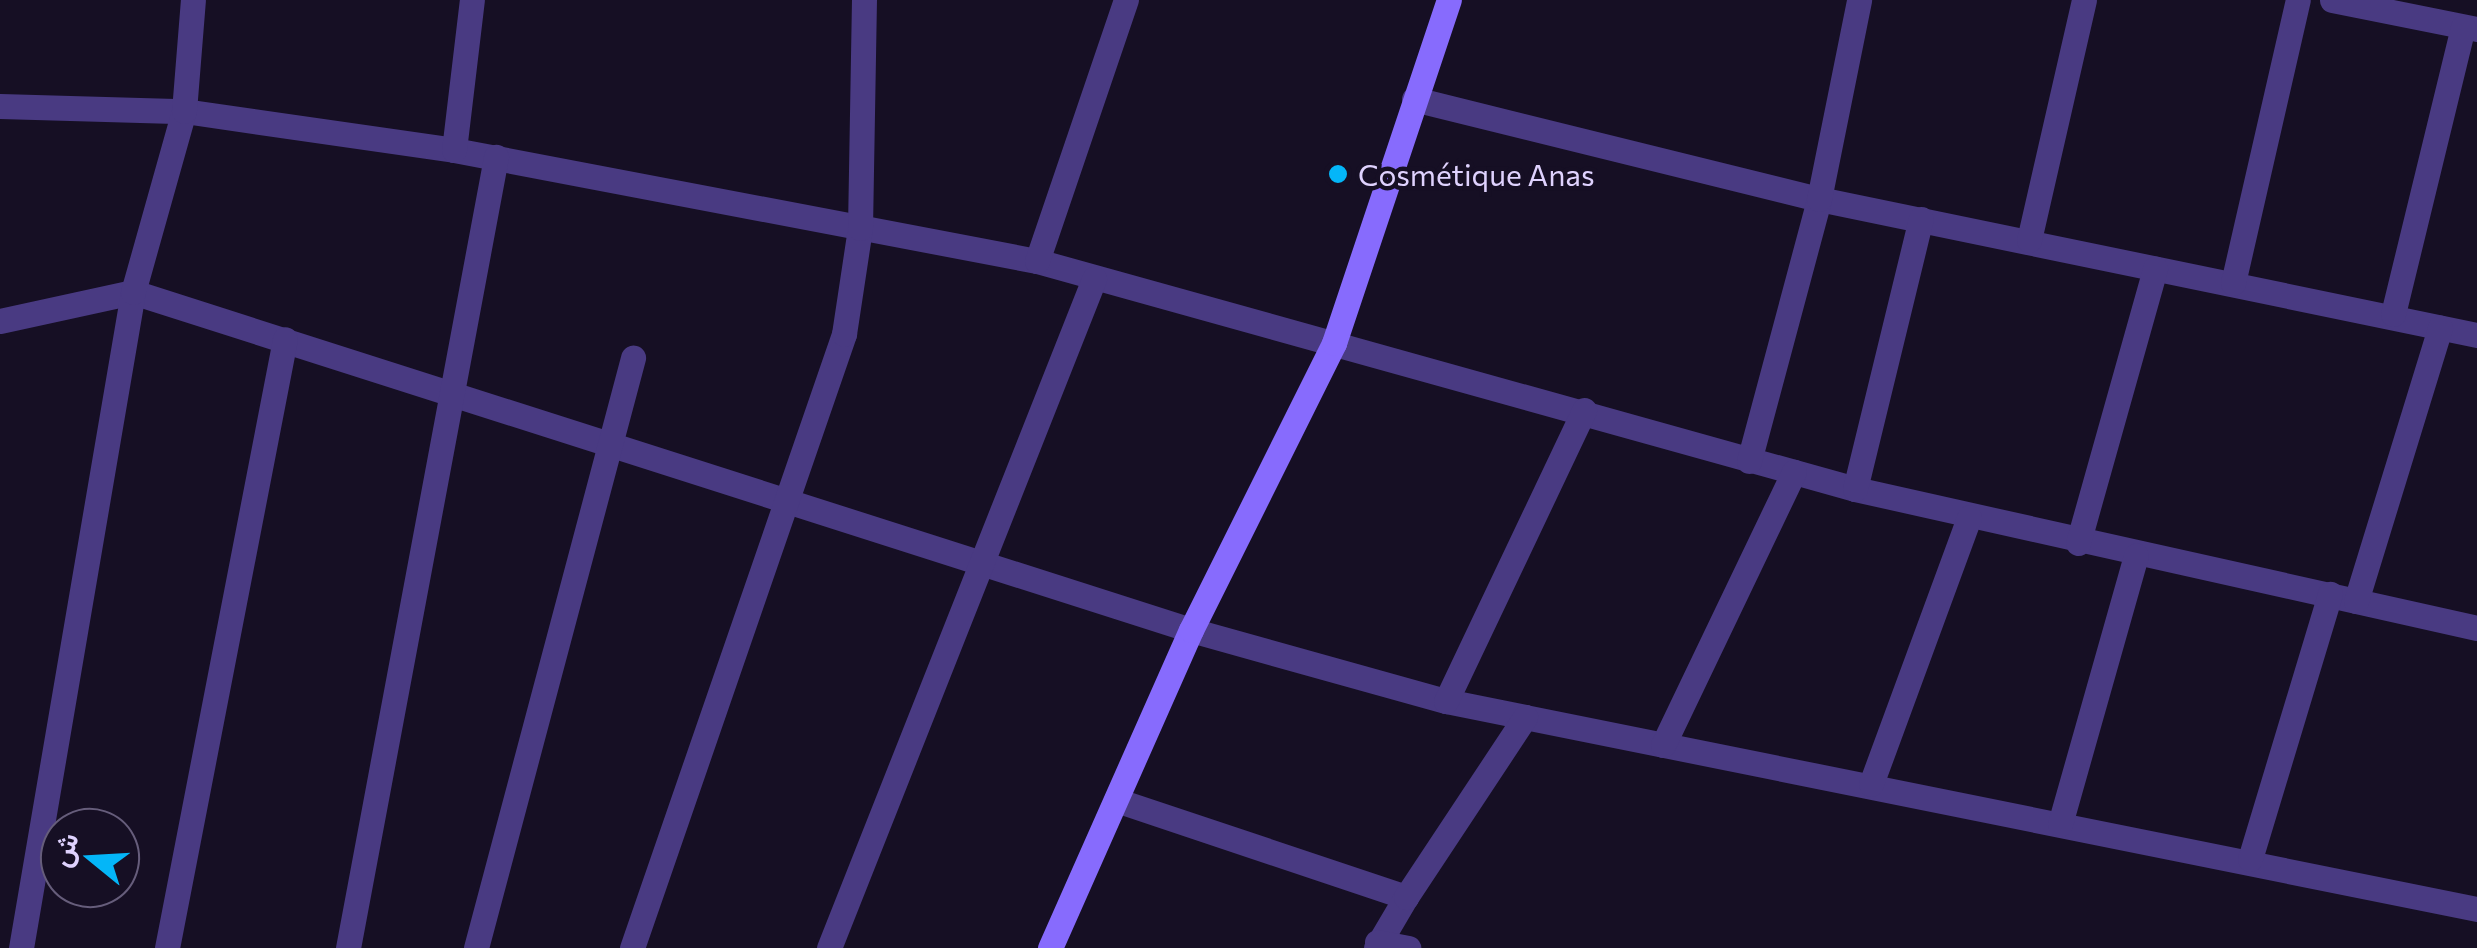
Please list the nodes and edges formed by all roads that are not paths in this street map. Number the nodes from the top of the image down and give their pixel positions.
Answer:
1 (192, 0) edge
2 (472, 0) edge
3 (864, 0) edge
4 (1126, 0) edge
5 (1450, 0) edge
6 (1859, 0) edge
7 (2084, 0) edge
8 (2298, 0) edge
9 (2332, 0) edge
10 (2470, 28) edge
11 (1414, 98) junction
12 (0, 106) edge
13 (184, 112) junction
14 (454, 150) junction
15 (496, 157) junction
16 (1819, 200) junction
17 (1921, 219) junction
18 (860, 228) junction
19 (2029, 240) junction
20 (1036, 262) junction
21 (2155, 269) junction
22 (1094, 279) junction
23 (2234, 283) junction
24 (133, 292) junction
25 (2393, 314) junction
26 (0, 321) edge
27 (2440, 328) junction
28 (2477, 335) edge
29 (285, 339) junction
30 (1334, 342) junction
31 (632, 358) dead end
32 (449, 395) junction
33 (1584, 410) junction
34 (609, 440) junction
35 (1749, 461) junction
36 (1794, 472) junction
37 (1856, 490) junction
38 (789, 501) junction
39 (1969, 517) junction
40 (2078, 543) junction
41 (2136, 556) junction
42 (980, 562) junction
43 (2330, 594) junction
44 (2356, 601) junction
45 (2477, 628) edge
46 (1191, 630) junction
47 (1446, 701) junction
48 (1525, 717) junction
49 (1664, 745) junction
50 (1871, 784) junction
51 (1116, 800) junction
52 (2060, 824) junction
53 (2250, 859) junction
54 (1406, 897) junction
55 (2476, 904) edge
56 (1377, 945) edge
57 (20, 948) edge
58 (167, 948) edge
59 (348, 948) edge
60 (476, 948) edge
61 (632, 948) edge
62 (829, 948) edge
63 (1050, 948) edge
64 (1408, 948) edge

1 - 13 street
2 - 14 street
3 - 18 street
4 - 20 street
5 - 11 street
6 - 16 street
7 - 19 street
8 - 23 street
9 - 10 street
10 - 25 street
11 - 16 street
11 - 30 street
12 - 13 street
13 - 14 street
13 - 24 street
14 - 15 street
15 - 18 street
15 - 32 street
16 - 17 street
16 - 35 street
17 - 19 street
17 - 37 street
18 - 20 street
18 - 38 street
19 - 21 street
20 - 22 street
21 - 23 street
21 - 40 street
22 - 30 street
22 - 42 street
23 - 25 street
24 - 26 street
24 - 29 street
24 - 57 street
25 - 27 street
27 - 28 street
27 - 44 street
29 - 32 street
29 - 58 street
30 - 33 street
30 - 46 street
31 - 34 street
32 - 34 street
32 - 59 street
33 - 35 street
33 - 47 street
34 - 38 street
34 - 60 street
35 - 36 street
36 - 37 street
36 - 49 street
37 - 39 street
38 - 42 street
38 - 61 street
39 - 40 street
39 - 50 street
40 - 41 street
41 - 43 street
41 - 52 street
42 - 46 street
42 - 62 street
43 - 44 street
43 - 53 street
44 - 45 street
46 - 47 street
46 - 51 street
47 - 48 street
48 - 49 street
48 - 54 street
49 - 50 street
50 - 52 street
51 - 54 street
51 - 63 street
52 - 53 street
53 - 55 street
54 - 56 street
56 - 64 street

